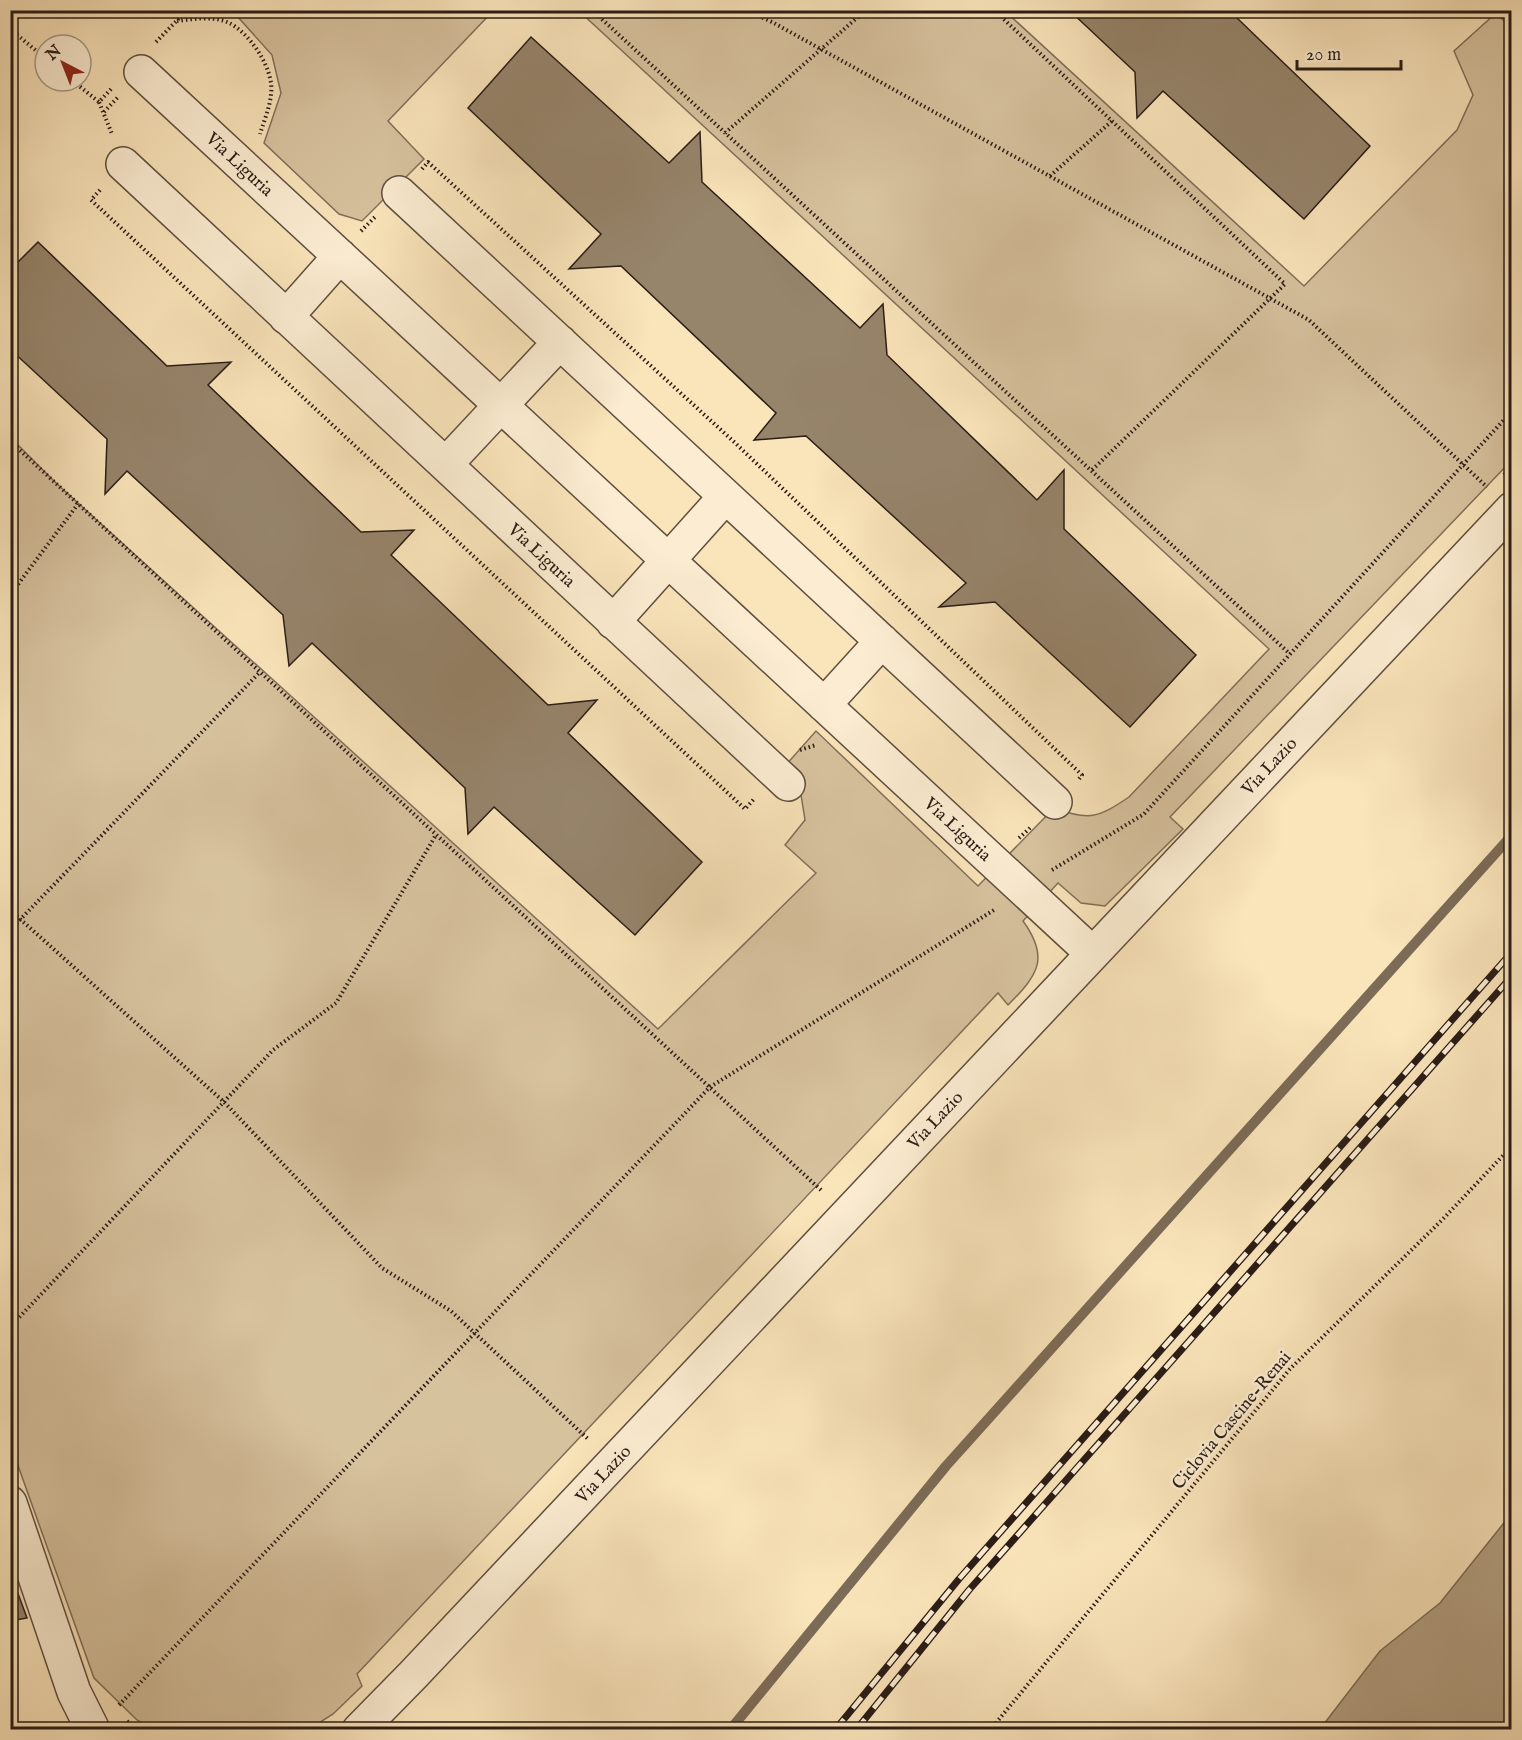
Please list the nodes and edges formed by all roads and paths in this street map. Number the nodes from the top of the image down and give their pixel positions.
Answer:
1 (592, 10) edge
2 (746, 10) edge
3 (866, 10) edge
4 (994, 10) edge
5 (1499, 10) edge
6 (1512, 22) edge
7 (10, 29) edge
8 (33, 48) edge
9 (821, 49) junction
10 (141, 72) dead end
11 (88, 93) edge
12 (99, 102) dead end
13 (1112, 122) junction
14 (725, 133) junction
15 (123, 164) dead end
16 (1050, 176) junction
17 (399, 193) dead end
18 (340, 256) junction
19 (1269, 298) junction
20 (286, 317) junction
21 (560, 342) junction
22 (501, 405) junction
23 (1512, 411) edge
24 (10, 441) edge
25 (446, 465) junction
26 (1463, 465) junction
27 (1091, 471) junction
28 (725, 497) junction
29 (78, 504) junction
30 (1511, 510) edge
31 (667, 562) junction
32 (10, 595) edge
33 (613, 622) junction
34 (882, 641) junction
35 (1290, 654) junction
36 (260, 672) junction
37 (824, 705) junction
38 (788, 784) dead end
39 (1055, 802) dead end
40 (436, 835) junction
41 (1051, 871) dead end
42 (994, 909) dead end
43 (10, 910) edge
44 (21, 919) junction
45 (10, 930) edge
46 (1092, 953) junction
47 (710, 1087) junction
48 (224, 1102) junction
49 (1512, 1146) edge
50 (847, 1214) junction
51 (10, 1327) edge
52 (476, 1331) junction
53 (613, 1463) junction
54 (10, 1503) edge
55 (94, 1728) edge
56 (359, 1730) edge
57 (990, 1730) edge

1 - 14 path
2 - 9 path
3 - 9 path
4 - 13 path
5 - 6 path
7 - 8 path
9 - 14 path
9 - 16 path
10 - 18 street, Via Liguria
11 - 12 path
13 - 16 path
13 - 19 path
14 - 27 path
15 - 20 street, Via Liguria
16 - 19 path
17 - 21 street
18 - 20 street
18 - 22 street, Via Liguria
19 - 26 path
19 - 27 path
20 - 25 street, Via Liguria
21 - 22 street
21 - 28 street
22 - 25 street
22 - 31 street, Via Liguria
23 - 26 path
24 - 29 path
25 - 33 street, Via Liguria
26 - 30 path
26 - 35 path
27 - 35 path
28 - 31 street
28 - 34 street
29 - 32 path
29 - 36 path
30 - 46 street, Via Lazio
31 - 33 street
31 - 37 street, Via Liguria
33 - 38 street, Via Liguria
34 - 37 street
34 - 39 street
35 - 41 path
36 - 40 path
36 - 44 path
37 - 46 street, Via Liguria
40 - 47 path
40 - 48 path
42 - 47 path
43 - 44 path
44 - 45 path
44 - 48 path
46 - 50 street, Via Lazio
47 - 50 path
47 - 52 path
48 - 51 path
48 - 52 path
49 - 57 path, Ciclovia Cascine-Renai
50 - 53 street, Via Lazio
52 - 53 path
52 - 55 path
53 - 56 street, Via Lazio
54 - 55 street

